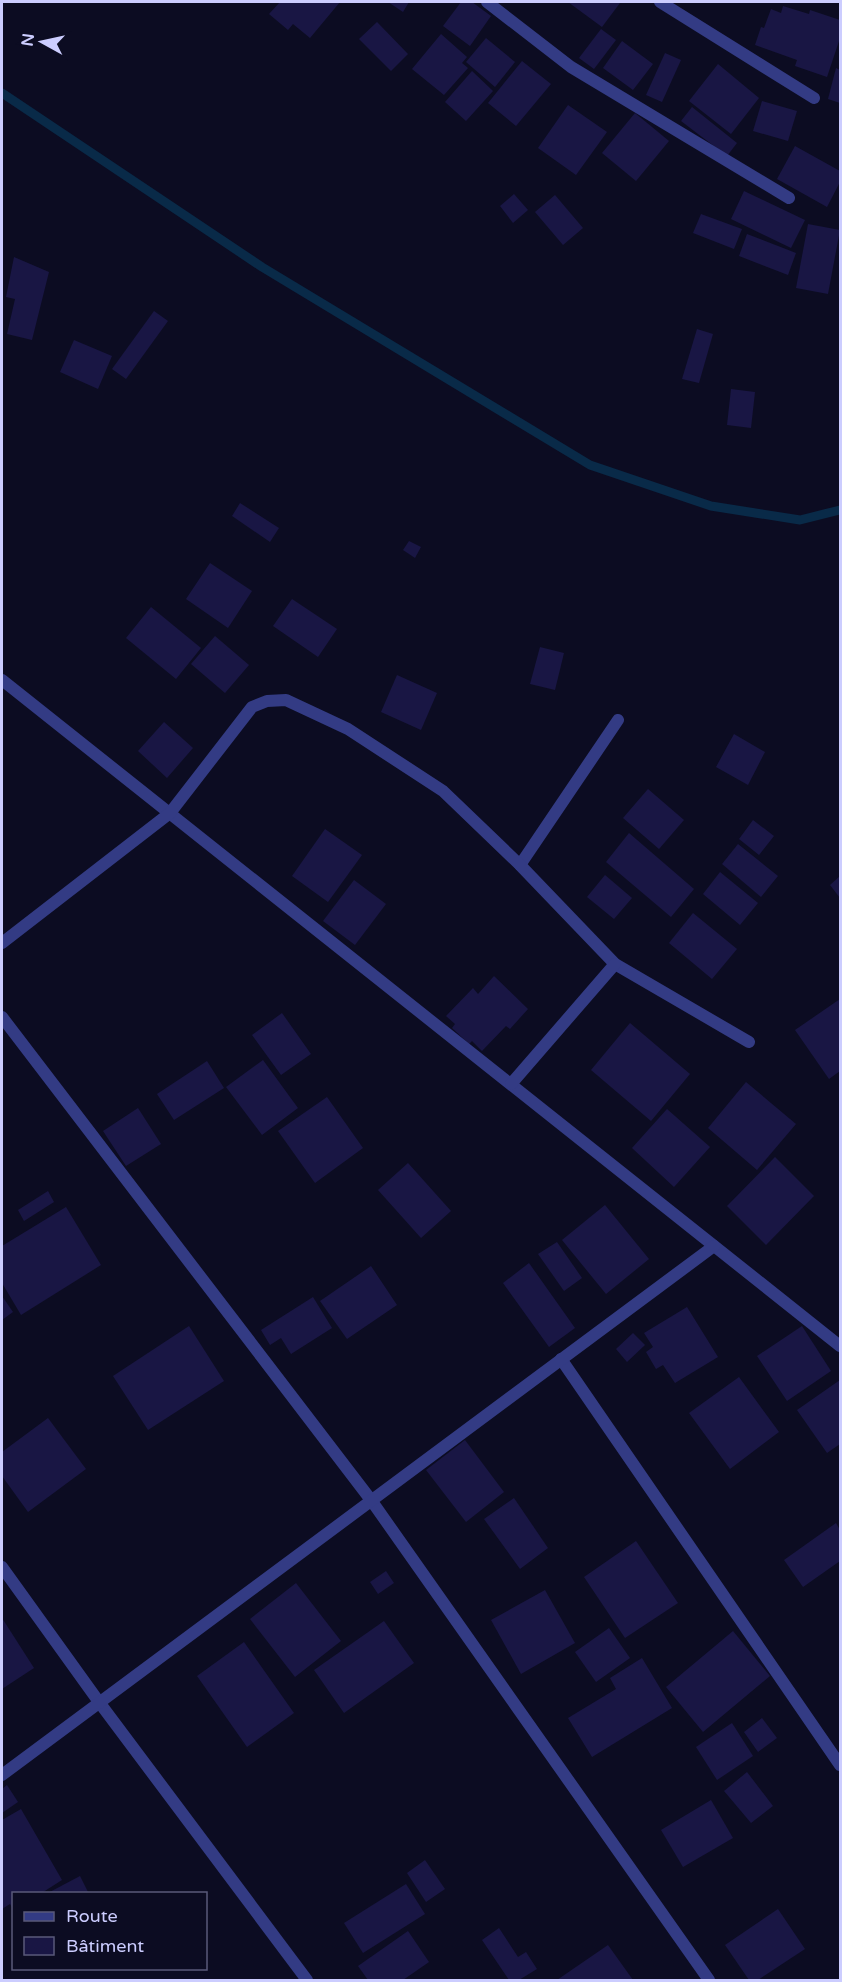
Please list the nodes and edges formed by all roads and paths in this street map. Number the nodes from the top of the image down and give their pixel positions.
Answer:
1 (487, 2) edge
2 (660, 2) edge
3 (814, 98) dead end
4 (789, 198) dead end
5 (2, 680) edge
6 (618, 720) dead end
7 (170, 813) junction
8 (520, 865) junction
9 (2, 943) edge
10 (615, 964) junction
11 (2, 1017) edge
12 (749, 1042) dead end
13 (511, 1084) junction
14 (714, 1246) junction
15 (840, 1346) edge
16 (561, 1359) junction
17 (371, 1500) junction
18 (2, 1567) edge
19 (99, 1702) junction
20 (840, 1765) edge
21 (2, 1775) edge
22 (307, 1980) edge
23 (709, 1980) edge

1 - 4 street
2 - 3 street
5 - 7 street
6 - 8 street
7 - 8 street
7 - 9 street
7 - 13 street
8 - 10 street
10 - 12 street
10 - 13 street
11 - 17 street
13 - 14 street
14 - 15 street
14 - 16 street
16 - 17 street
16 - 20 street
17 - 19 street
17 - 23 street
18 - 19 street
19 - 21 street
19 - 22 street

